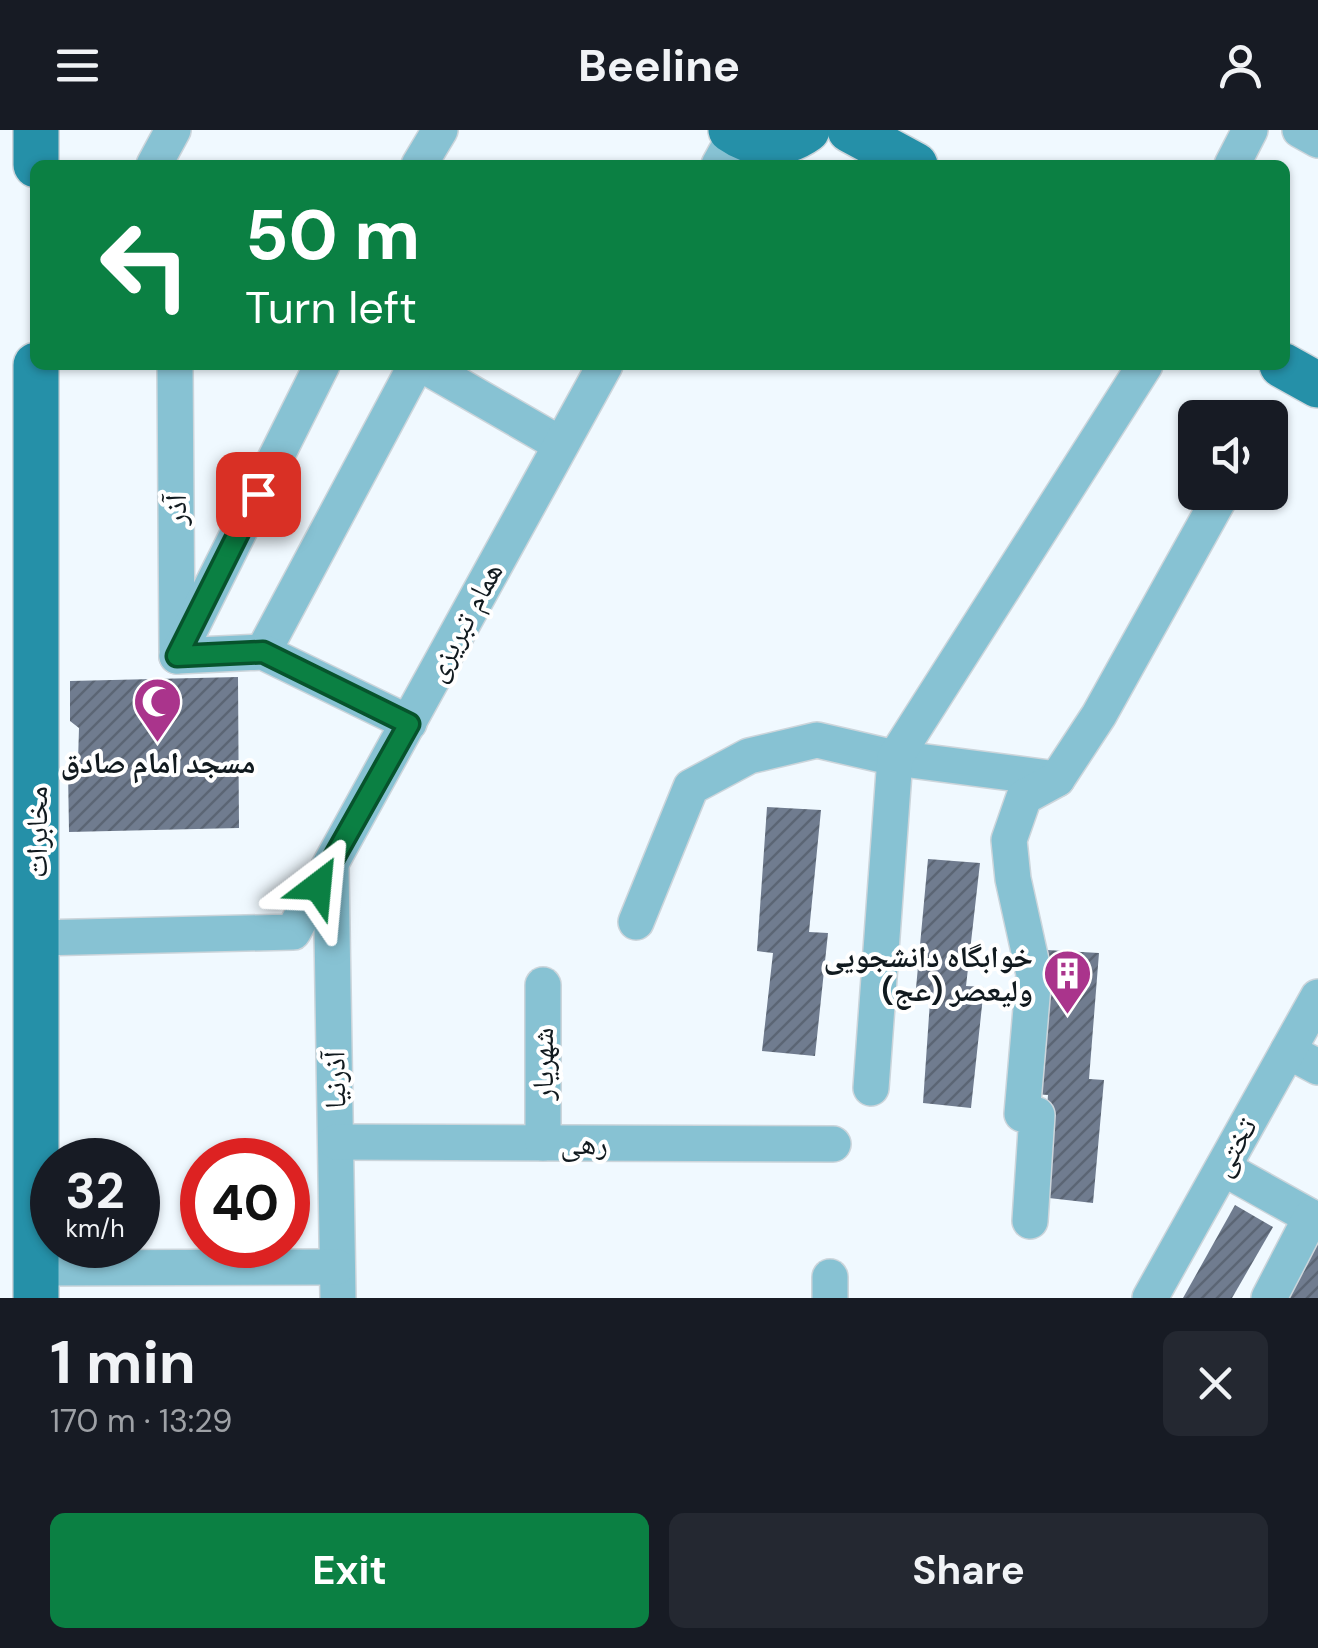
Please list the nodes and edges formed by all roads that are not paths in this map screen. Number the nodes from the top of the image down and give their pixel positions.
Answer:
1 (36, 130) edge
2 (173, 130) edge
3 (440, 130) edge
4 (807, 130) edge
5 (850, 130) edge
6 (1250, 130) edge
7 (1300, 130) edge
8 (1318, 140) edge
9 (728, 143) edge
10 (36, 160) edge
11 (157, 160) edge
12 (421, 160) edge
13 (906, 160) edge
14 (1235, 160) edge
15 (1290, 369) edge
16 (35, 370) edge
17 (176, 370) edge
18 (320, 370) edge
19 (417, 370) edge
20 (429, 370) edge
21 (602, 370) edge
22 (1143, 370) edge
23 (1318, 385) edge
24 (560, 444) junction
25 (1213, 510) edge
26 (18, 544) edge
27 (263, 652) junction
28 (177, 656) junction
29 (409, 724) junction
30 (895, 758) junction
31 (1057, 779) junction
32 (331, 861) junction
33 (636, 922) dead end
34 (37, 938) junction
35 (543, 985) dead end
36 (1318, 996) edge
37 (1303, 1059) edge
38 (871, 1088) dead end
39 (336, 1142) junction
40 (543, 1144) junction
41 (833, 1144) dead end
42 (1223, 1168) junction
43 (1314, 1218) edge
44 (1030, 1221) dead end
45 (338, 1282) edge
46 (36, 1283) edge
47 (1150, 1298) edge
48 (1269, 1298) edge

1 - 10 main road
2 - 11 street
3 - 12 street
4 - 9 main road
5 - 13 main road
6 - 14 street
7 - 8 street
15 - 23 main road
16 - 26 main road, مخابرات
17 - 28 street, آذر
18 - 28 street
19 - 27 street
20 - 24 street
21 - 24 street, همام تبریزی
22 - 30 street
24 - 29 street, همام تبریزی
25 - 31 street
26 - 34 main road, مخابرات
27 - 28 street
27 - 29 street
29 - 32 street, همام تبریزی
30 - 31 street
30 - 33 street
30 - 38 street
31 - 44 street
32 - 34 street, همام تبریزی
32 - 39 street, آذرنیا
34 - 46 main road, مخابرات
35 - 40 street, شهریار
36 - 37 street, تختی
37 - 42 street, تختی
39 - 40 street, رهی
39 - 45 street, آذرنیا
40 - 41 street, رهی
42 - 43 street
42 - 47 street, تختی
43 - 48 street
45 - 46 street

